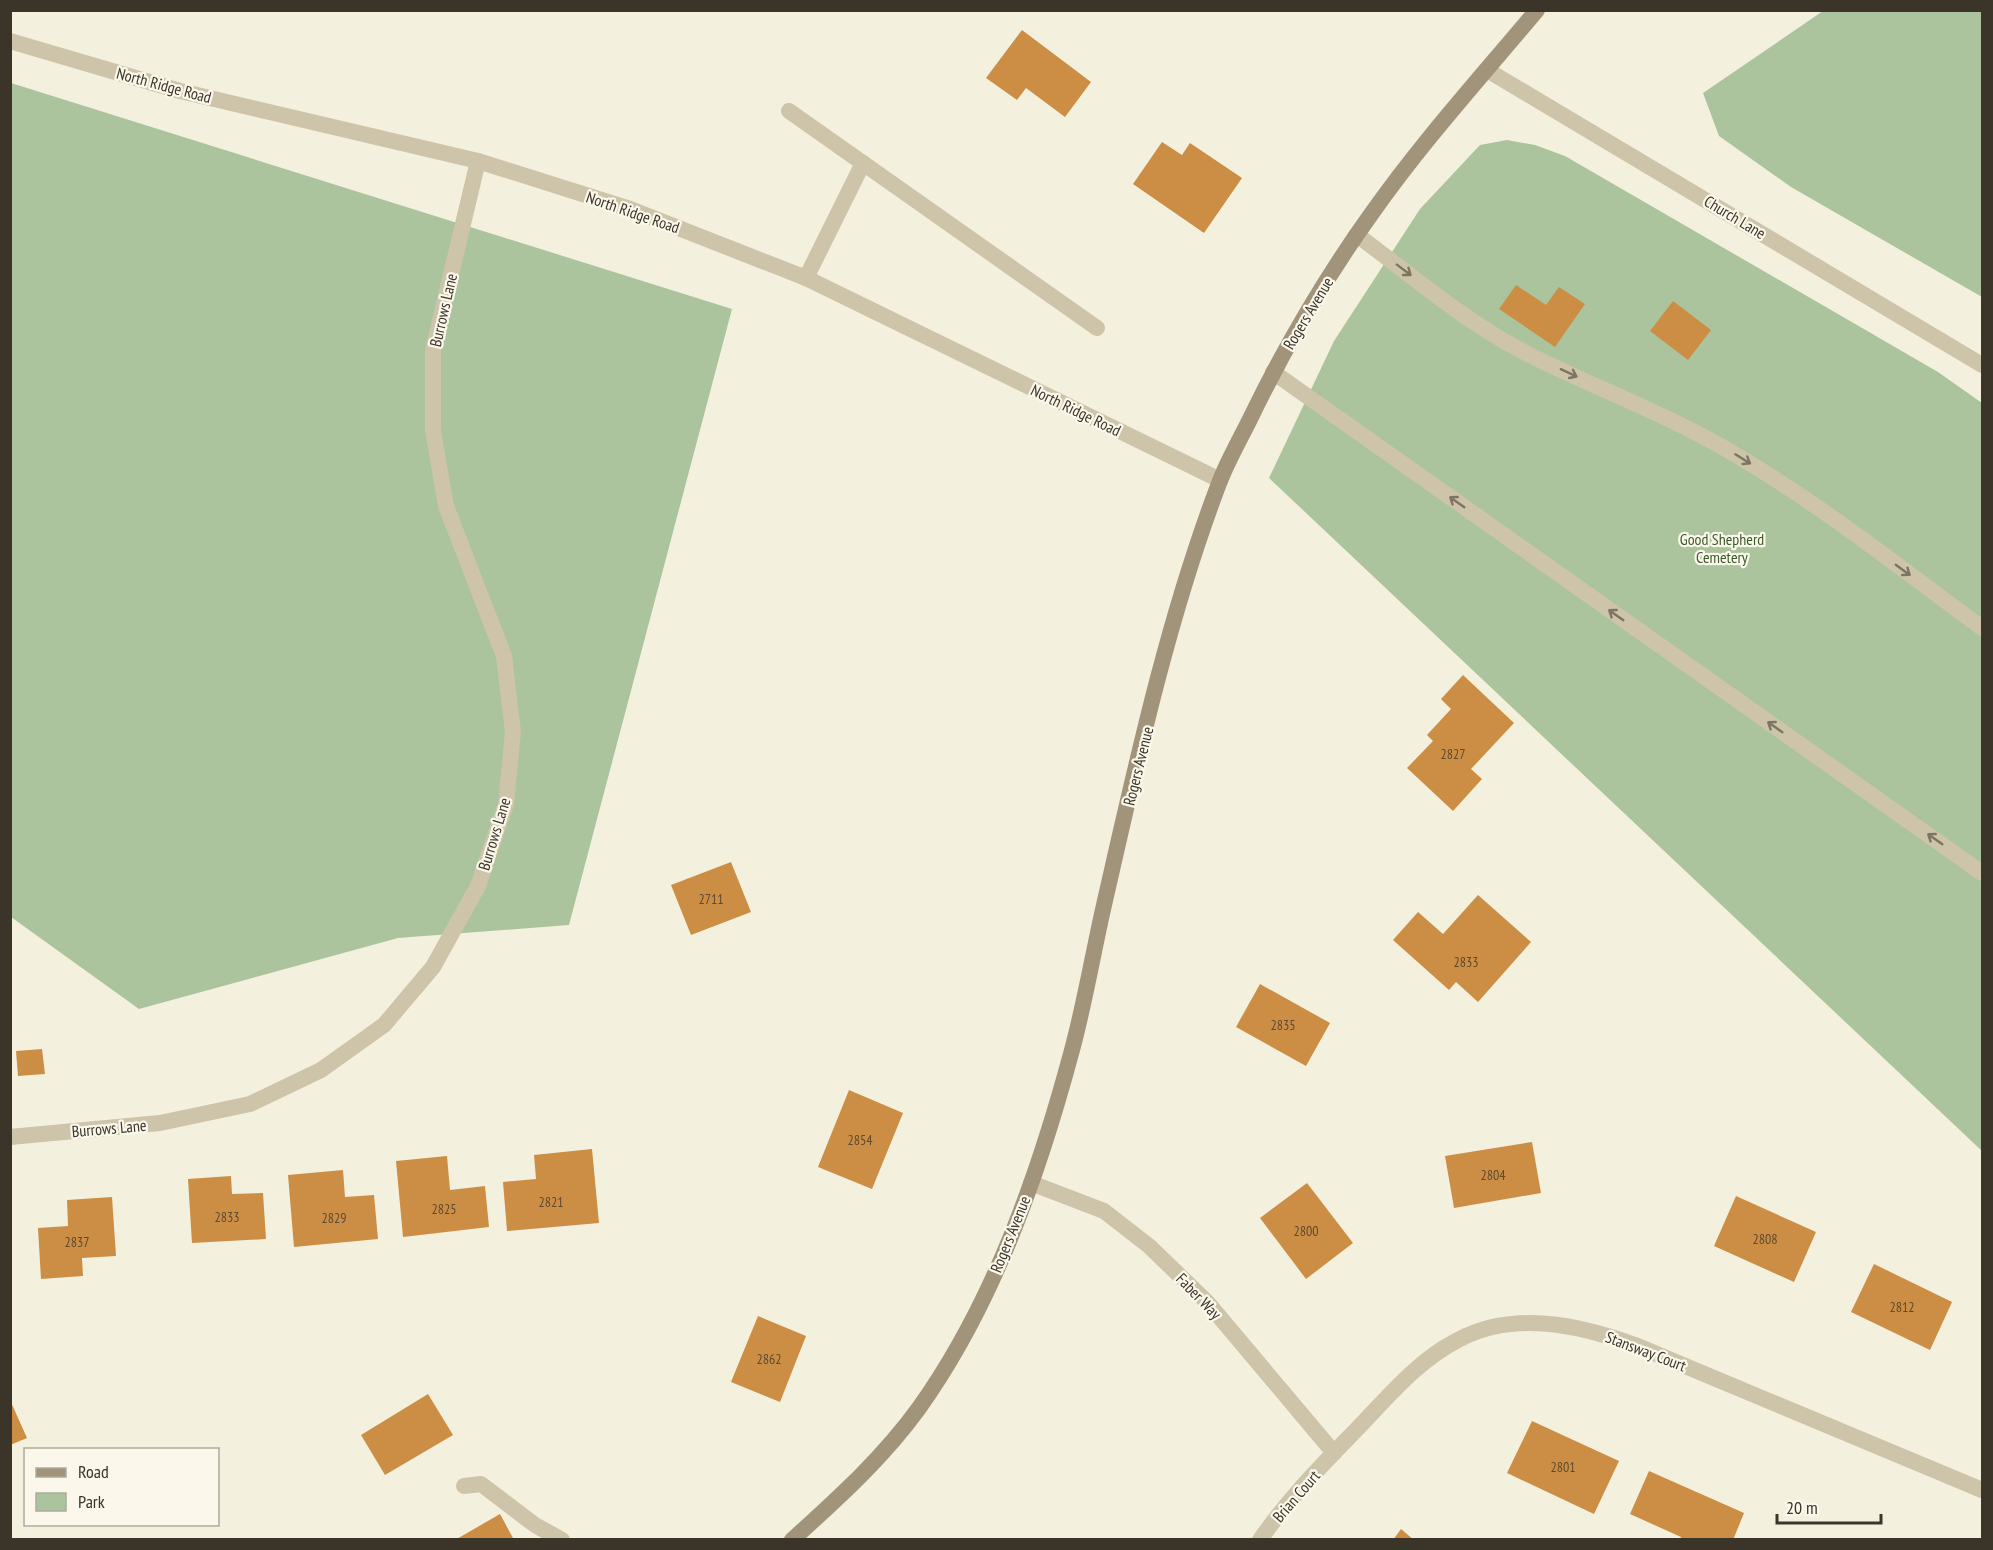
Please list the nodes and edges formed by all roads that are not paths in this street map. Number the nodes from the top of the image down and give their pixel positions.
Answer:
1 (1537, 10) edge
2 (10, 41) edge
3 (1487, 70) junction
4 (789, 111) dead end
5 (478, 161) junction
6 (863, 163) junction
7 (1357, 235) junction
8 (806, 278) junction
9 (1096, 327) dead end
10 (1983, 365) edge
11 (1272, 372) junction
12 (1220, 480) junction
13 (1983, 628) edge
14 (1983, 873) edge
15 (10, 1137) edge
16 (1031, 1183) junction
17 (1334, 1453) junction
18 (464, 1486) dead end
19 (1983, 1490) edge
20 (562, 1539) edge
21 (792, 1539) edge
22 (1260, 1539) edge

1 - 3 main road, Rogers Avenue
2 - 5 street, North Ridge Road
3 - 7 main road, Rogers Avenue
3 - 10 street, Church Lane
4 - 6 street
5 - 8 street, North Ridge Road
5 - 15 street, Burrows Lane
6 - 8 street
6 - 9 street
7 - 11 main road, Rogers Avenue
7 -> 13 street
8 - 12 street, North Ridge Road
11 - 12 main road, Rogers Avenue
14 -> 11 street
12 - 16 main road, Rogers Avenue
16 - 17 street, Faber Way
16 - 21 main road, Rogers Avenue
17 - 19 street, Stansway Court
17 - 22 street, Brian Court
18 - 20 street

